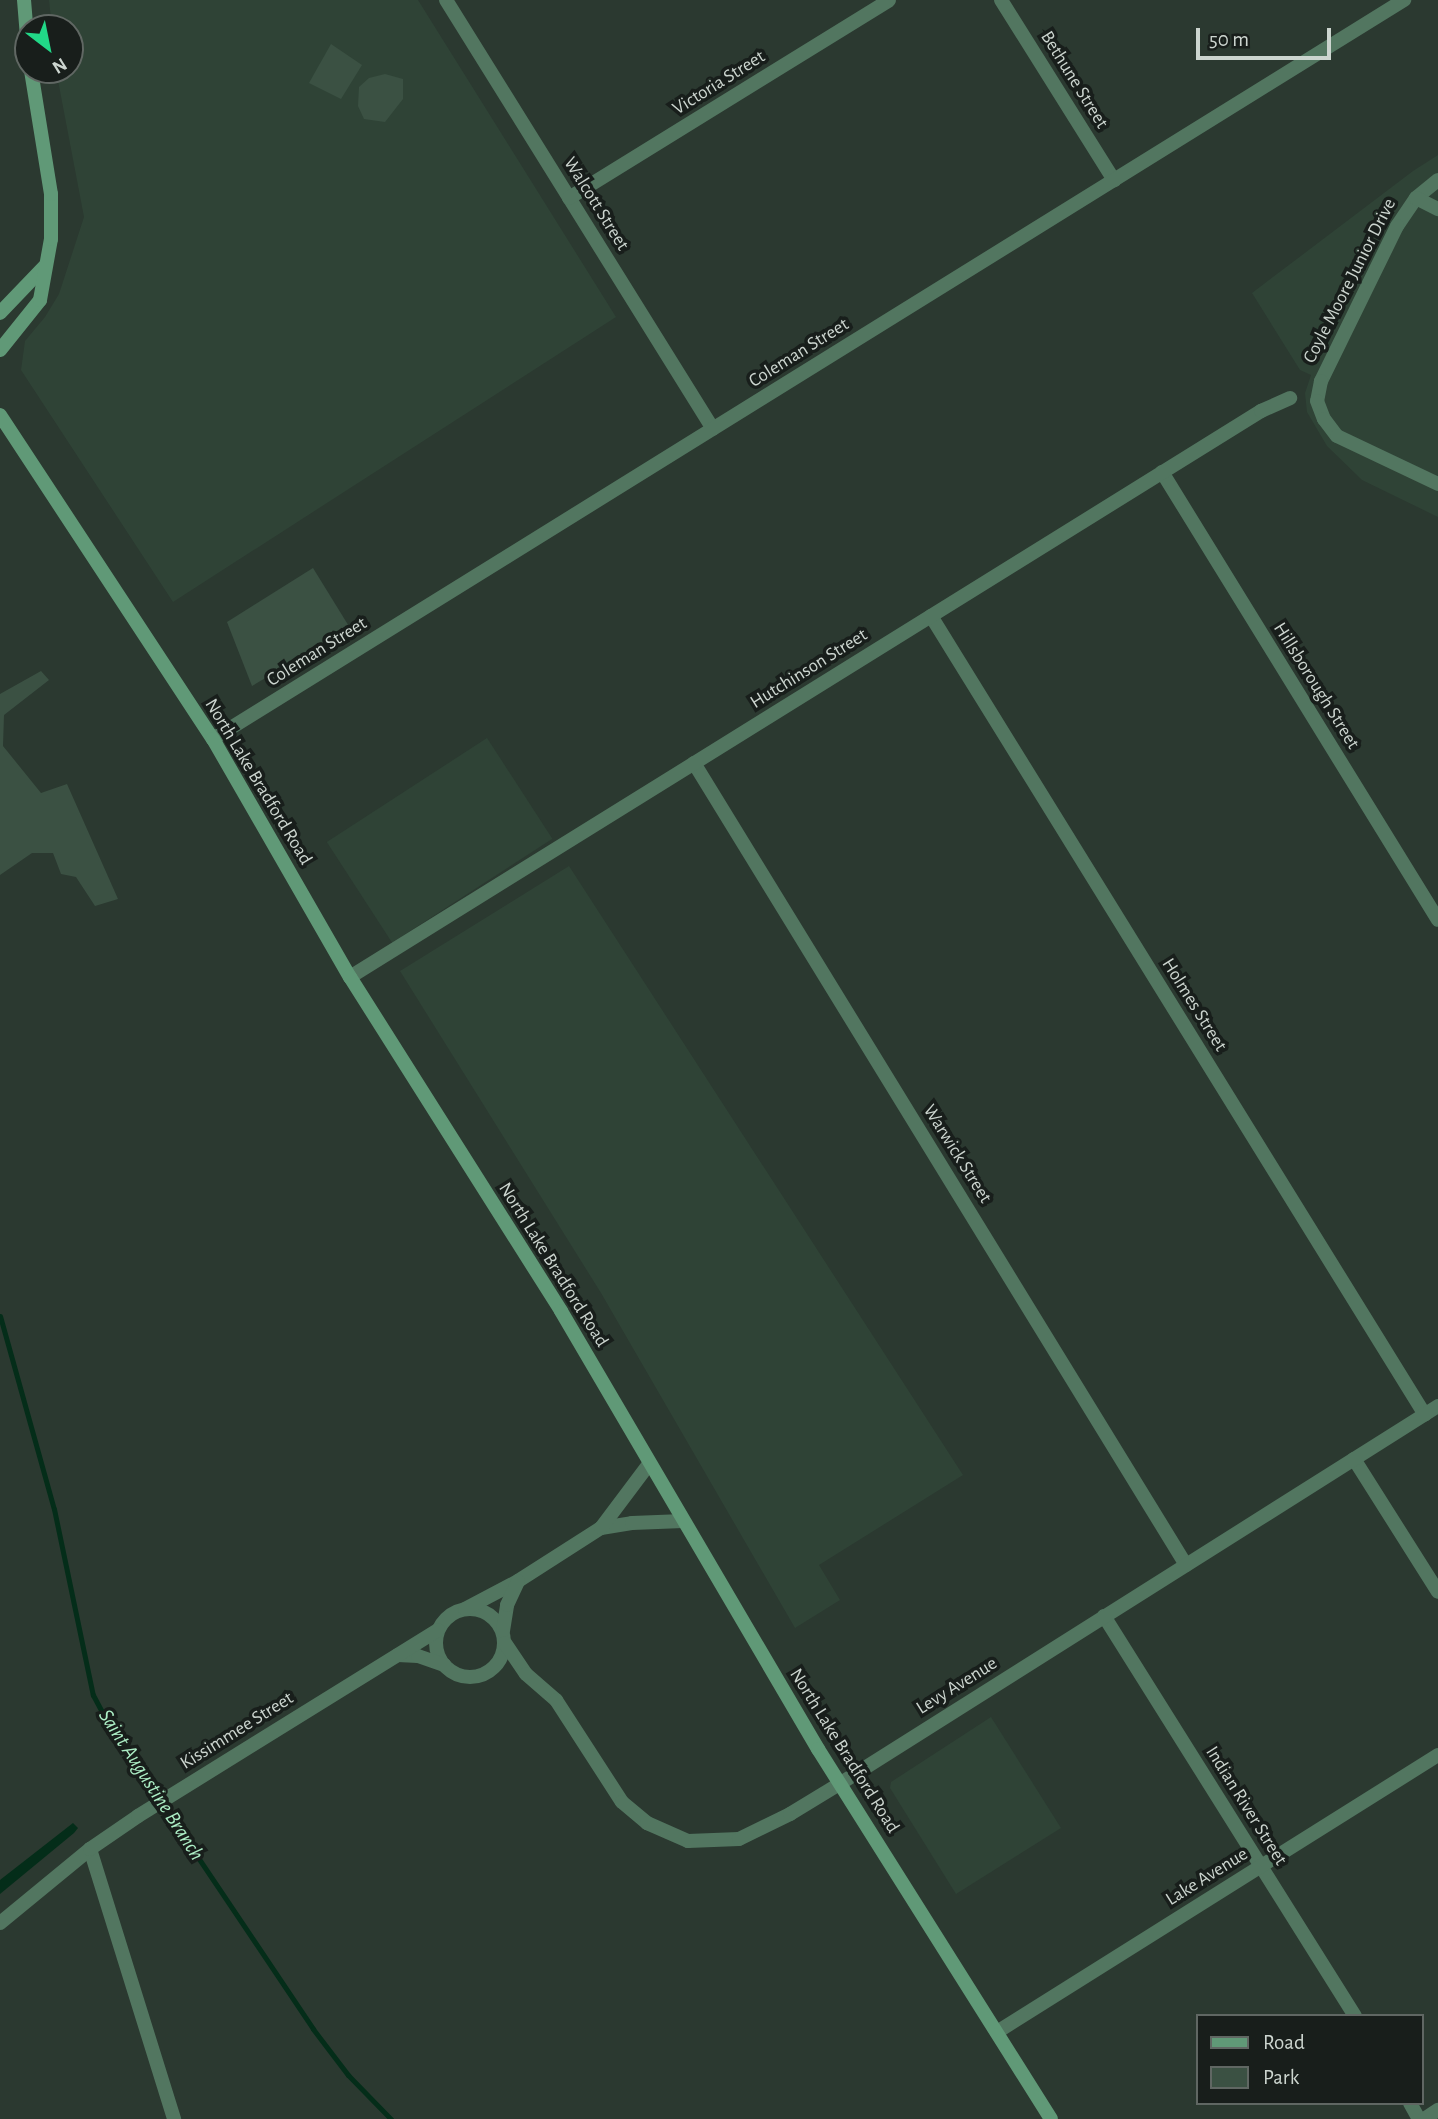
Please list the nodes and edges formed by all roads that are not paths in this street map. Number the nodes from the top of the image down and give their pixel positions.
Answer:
1 (446, 0) edge
2 (889, 0) edge
3 (1001, 0) edge
4 (1404, 0) edge
5 (33, 84) edge
6 (1114, 180) junction
7 (1438, 180) edge
8 (569, 198) junction
9 (1416, 198) junction
10 (1438, 209) edge
11 (44, 267) junction
12 (0, 313) edge
13 (0, 350) edge
14 (1290, 398) dead end
15 (0, 415) edge
16 (713, 429) junction
17 (1162, 472) junction
18 (1438, 484) edge
19 (931, 616) junction
20 (213, 739) junction
21 (694, 763) junction
22 (1438, 920) edge
23 (350, 977) junction
24 (1438, 1406) edge
25 (1424, 1415) junction
26 (1354, 1459) junction
27 (649, 1464) junction
28 (683, 1521) junction
29 (601, 1528) junction
30 (1186, 1565) junction
31 (518, 1581) junction
32 (1438, 1592) edge
33 (465, 1609) junction
34 (1104, 1616) junction
35 (438, 1630) junction
36 (504, 1637) junction
37 (398, 1655) junction
38 (444, 1665) junction
39 (488, 1673) junction
40 (526, 1674) junction
41 (1438, 1755) edge
42 (841, 1783) junction
43 (90, 1849) junction
44 (1261, 1866) junction
45 (0, 1923) edge
46 (1354, 2014) edge
47 (997, 2032) junction
48 (1411, 2105) edge
49 (1438, 2110) edge
50 (174, 2119) edge
51 (1051, 2119) edge
52 (1422, 2119) edge

1 - 8 street, Walcott Street
2 - 8 street, Victoria Street
3 - 6 street, Bethune Street
4 - 6 street, Coleman Street
5 - 11 main road
6 - 16 street, Coleman Street
7 - 9 street, Coyle Moore Junior Drive
8 - 16 street, Walcott Street
9 - 10 street
9 - 18 street, Coyle Moore Junior Drive
11 - 12 main road
11 - 13 main road
14 - 17 street, Hutchinson Street
15 - 20 main road, North Lake Bradford Road
16 - 20 street, Coleman Street
17 - 19 street, Hutchinson Street
17 - 22 street, Hillsborough Street
19 - 21 street, Hutchinson Street
19 - 25 street, Holmes Street
20 - 23 main road, North Lake Bradford Road
21 - 23 street, Hutchinson Street
21 - 30 street, Warwick Street
23 - 27 main road, North Lake Bradford Road
24 - 25 street, Levy Avenue
25 - 26 street, Levy Avenue
26 - 30 street, Levy Avenue
26 - 32 street
27 - 28 main road, North Lake Bradford Road
27 - 29 street
28 - 29 street
28 - 42 main road, North Lake Bradford Road
29 - 31 street
30 - 34 street, Levy Avenue
31 - 33 street
31 - 36 street
33 - 35 street
33 - 36 street
34 - 42 street, Levy Avenue
34 - 44 street, Indian River Street
35 - 37 street, Kissimmee Street
35 - 38 street
36 - 39 street
36 - 40 street, Levy Avenue
37 - 38 street
37 - 43 street, Kissimmee Street
38 - 39 street
39 - 40 street
40 - 42 street, Levy Avenue
41 - 44 street, Lake Avenue
42 - 47 main road, North Lake Bradford Road
43 - 45 street, Kissimmee Street
43 - 50 street
44 - 46 street, Indian River Street
44 - 47 street, Lake Avenue
47 - 51 main road, North Lake Bradford Road
48 - 52 street
49 - 52 street

